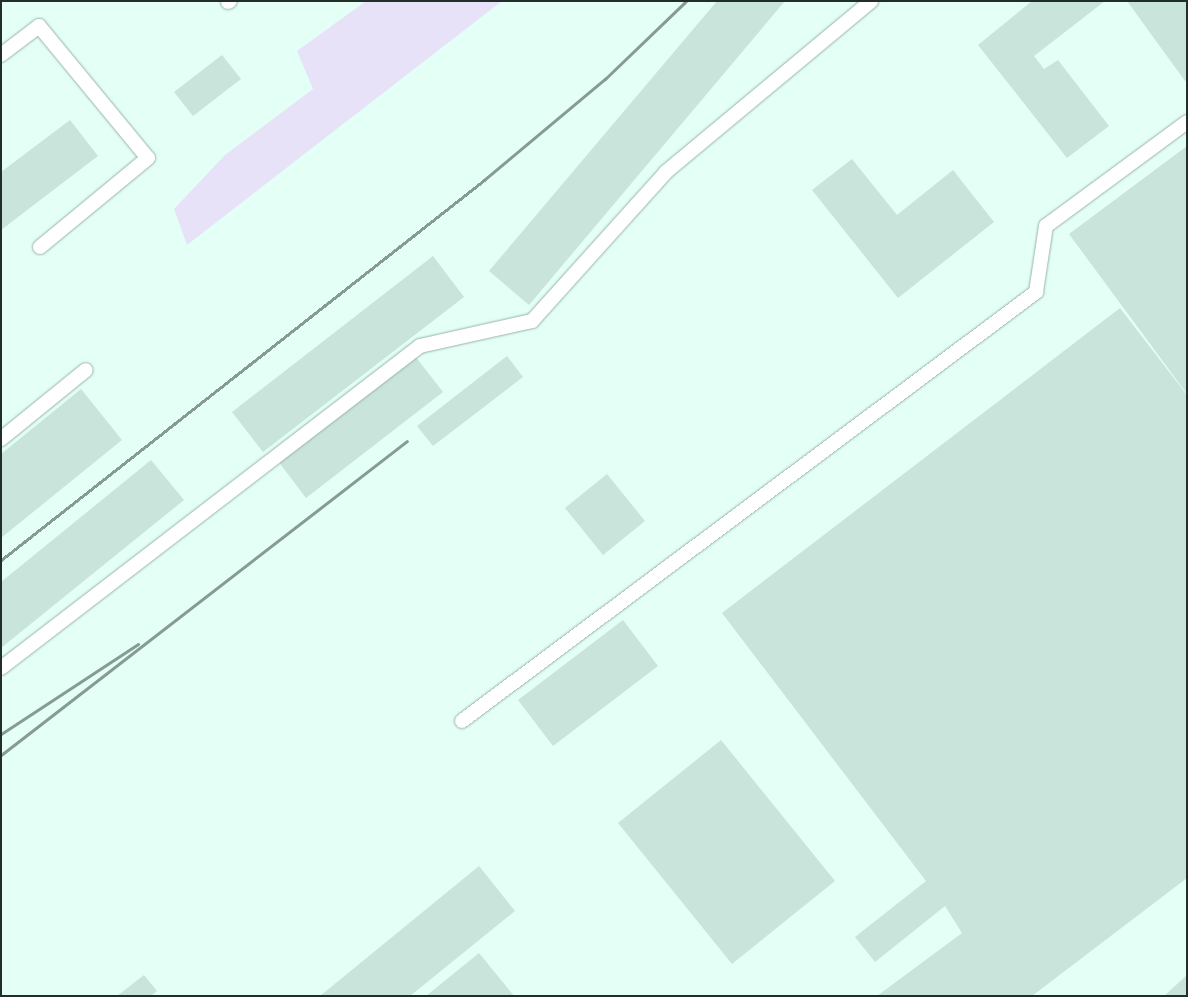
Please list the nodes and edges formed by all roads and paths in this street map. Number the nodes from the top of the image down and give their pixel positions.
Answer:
1 (871, 1) edge
2 (1, 56) edge
3 (1187, 122) edge
4 (40, 247) dead end
5 (86, 370) dead end
6 (1, 439) edge
7 (1, 668) edge
8 (462, 721) dead end

1 - 7 lane
2 - 4 lane
3 - 8 lane
5 - 6 lane

